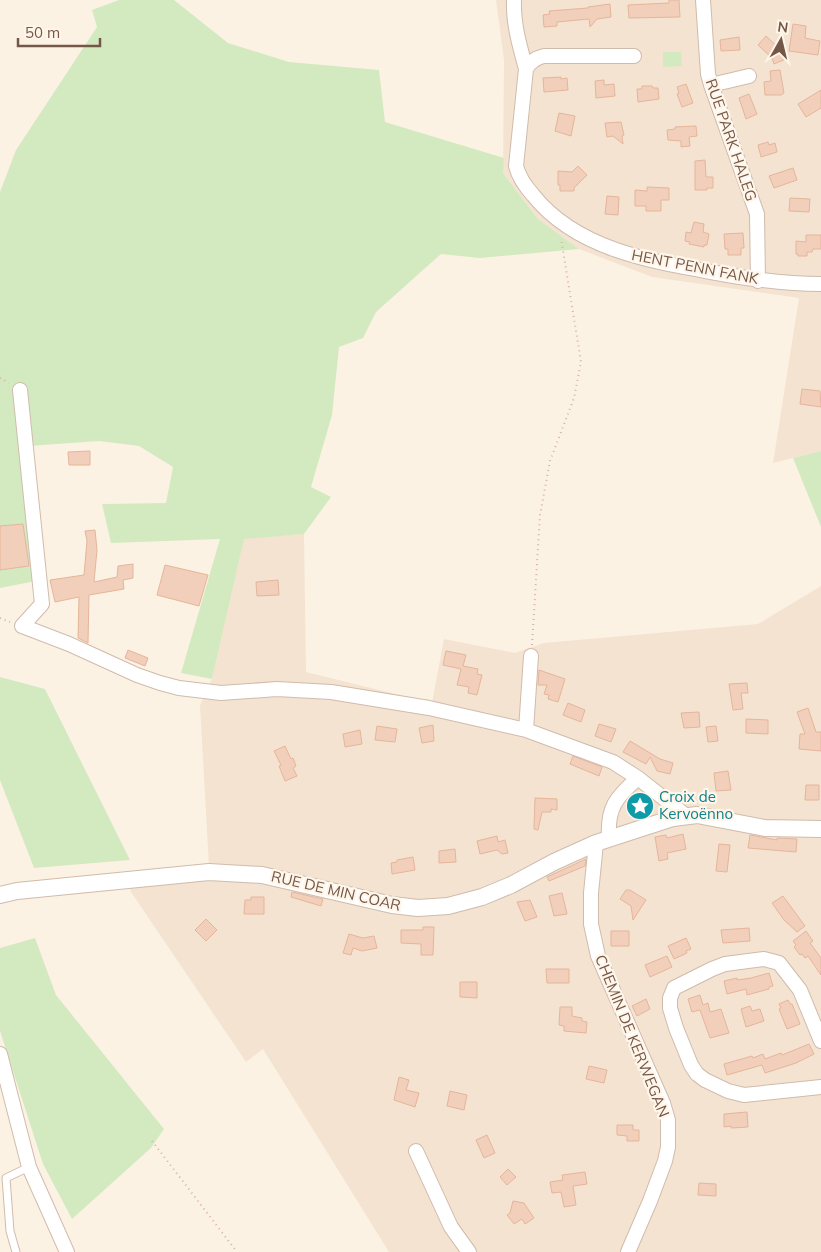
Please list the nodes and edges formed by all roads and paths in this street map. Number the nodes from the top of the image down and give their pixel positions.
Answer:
1 (514, 0) edge
2 (703, 0) edge
3 (634, 56) dead end
4 (526, 69) junction
5 (749, 76) dead end
6 (711, 85) junction
7 (562, 223) junction
8 (758, 280) junction
9 (821, 284) edge
10 (20, 390) dead end
11 (531, 656) joint
12 (526, 730) junction
13 (638, 778) junction
14 (685, 816) junction
15 (821, 829) edge
16 (603, 841) junction
17 (0, 895) edge
18 (821, 1041) edge
19 (0, 1054) edge
20 (821, 1087) edge
21 (152, 1141) dead end
22 (416, 1151) dead end
23 (29, 1167) junction
24 (16, 1252) edge
25 (67, 1252) edge
26 (237, 1252) edge
27 (469, 1252) edge
28 (628, 1252) edge

1 - 4 street
2 - 6 street, RUE PARK HALEG
3 - 4 street
4 - 7 street, HENT PENN FANK
5 - 6 street
6 - 8 street, RUE PARK HALEG
7 - 8 street, HENT PENN FANK
7 - 11 path
8 - 9 street, HENT PENN FANK
10 - 12 street
11 - 12 street
12 - 13 street
13 - 14 street
13 - 16 street, CHEMIN DE KERWEGAN
14 - 15 street, RUE DE MIN COAR
14 - 16 street, RUE DE MIN COAR
16 - 17 street, RUE DE MIN COAR
16 - 28 street, CHEMIN DE KERWEGAN
18 - 20 street
19 - 23 street
21 - 26 path
22 - 27 street
23 - 24 lane
23 - 25 street

